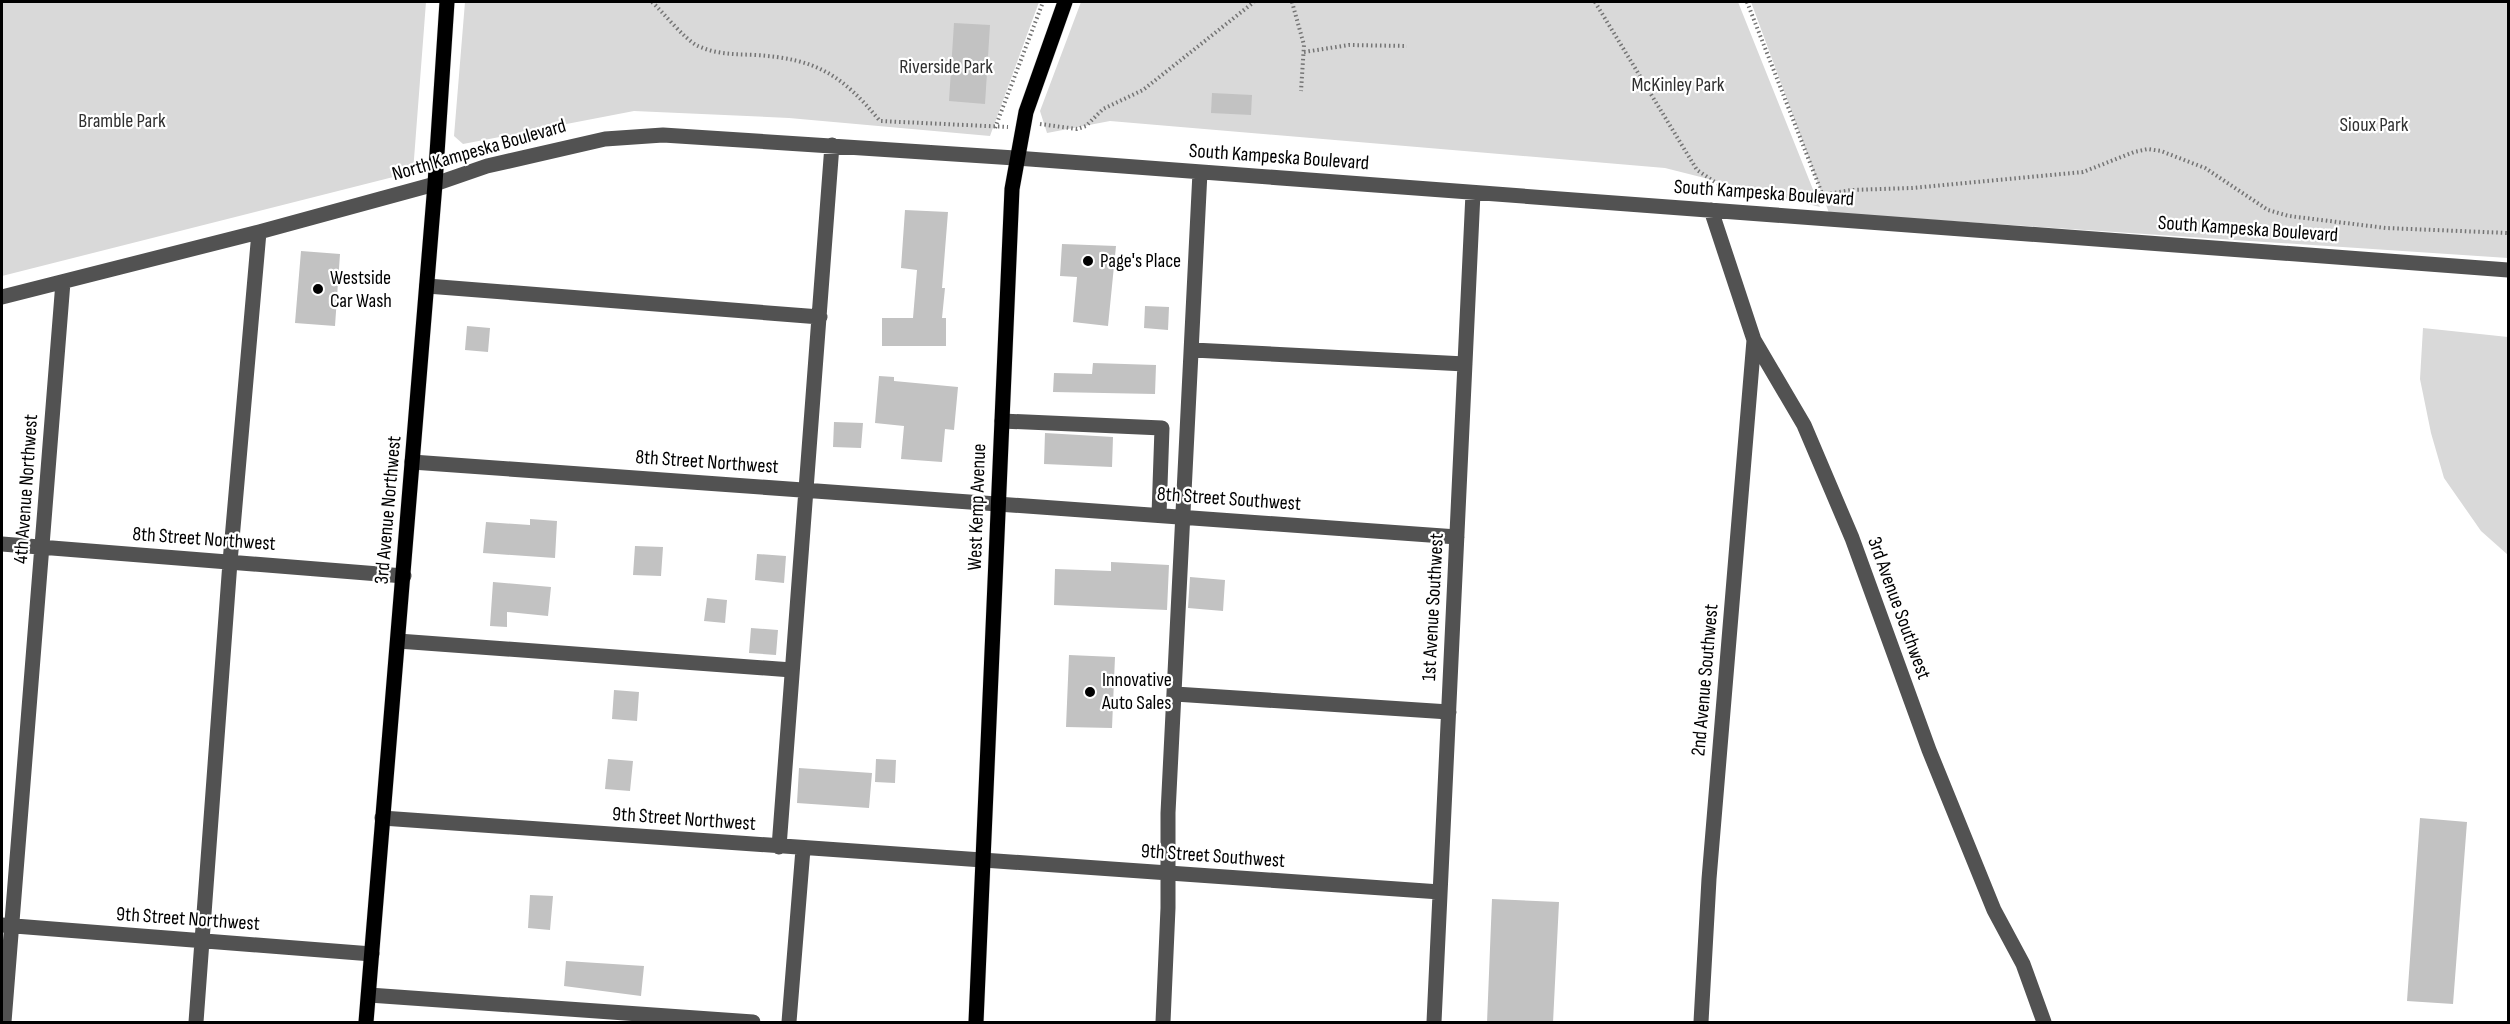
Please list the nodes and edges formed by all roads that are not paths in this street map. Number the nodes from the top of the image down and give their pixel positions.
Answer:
1 (447, 2) edge
2 (1065, 2) edge
3 (832, 145) junction
4 (1016, 158) junction
5 (1200, 172) junction
6 (435, 184) junction
7 (1473, 193) junction
8 (1711, 210) junction
9 (259, 232) junction
10 (2508, 270) edge
11 (63, 282) junction
12 (427, 286) junction
13 (2, 297) edge
14 (820, 317) junction
15 (1754, 340) junction
16 (1193, 350) junction
17 (1465, 364) junction
18 (1002, 422) junction
19 (412, 462) junction
20 (806, 490) junction
21 (999, 504) junction
22 (1159, 516) junction
23 (1184, 517) junction
24 (1457, 537) junction
25 (2, 544) edge
26 (42, 548) junction
27 (230, 562) junction
28 (404, 576) junction
29 (398, 641) junction
30 (792, 670) junction
31 (1175, 694) junction
32 (1449, 712) junction
33 (382, 818) junction
34 (779, 847) junction
35 (803, 849) junction
36 (983, 862) junction
37 (1168, 874) junction
38 (1440, 892) junction
39 (6, 926) edge
40 (203, 941) junction
41 (372, 954) junction
42 (369, 994) junction
43 (4, 1023) edge
44 (196, 1023) edge
45 (366, 1023) edge
46 (753, 1023) edge
47 (789, 1023) edge
48 (976, 1023) edge
49 (1163, 1023) edge
50 (1434, 1023) edge
51 (1701, 1023) edge
52 (2044, 1023) edge

1 - 6 main road, 3rd Avenue Northwest
2 - 4 main road, West Kemp Avenue
3 - 4 street, North Kampeska Boulevard
3 - 6 street, North Kampeska Boulevard
3 - 14 street
4 - 5 street, South Kampeska Boulevard
4 - 18 main road, West Kemp Avenue
5 - 7 street, South Kampeska Boulevard
5 - 16 street
6 - 9 street, North Kampeska Boulevard
6 - 12 main road, 3rd Avenue Northwest
7 - 8 street, South Kampeska Boulevard
7 - 17 street, 1st Avenue Southwest
8 - 10 street, South Kampeska Boulevard
8 - 15 street, 3rd Avenue Southwest
9 - 11 street, North Kampeska Boulevard
9 - 27 street
11 - 13 street, North Kampeska Boulevard
11 - 26 street, 4th Avenue Northwest
12 - 14 street
12 - 19 main road, 3rd Avenue Northwest
14 - 20 street
15 - 51 street, 2nd Avenue Southwest
15 - 52 street, 3rd Avenue Southwest
16 - 17 street
16 - 23 street
17 - 24 street, 1st Avenue Southwest
18 - 21 main road, West Kemp Avenue
18 - 22 street
19 - 20 street, 8th Street Northwest
19 - 28 main road, 3rd Avenue Northwest
20 - 21 street, 8th Street Northwest
20 - 30 street
21 - 22 street, 8th Street Southwest
21 - 36 main road, West Kemp Avenue
22 - 23 street, 8th Street Southwest
23 - 24 street, 8th Street Southwest
23 - 31 street
24 - 32 street, 1st Avenue Southwest
25 - 26 street, 8th Street Northwest
26 - 27 street, 8th Street Northwest
26 - 39 street, 4th Avenue Northwest
27 - 28 street, 8th Street Northwest
27 - 40 street
28 - 29 main road, 3rd Avenue Northwest
29 - 30 street
29 - 33 main road, 3rd Avenue Northwest
30 - 34 street
31 - 32 street
31 - 37 street
32 - 38 street, 1st Avenue Southwest
33 - 34 street, 9th Street Northwest
33 - 41 main road, 3rd Avenue Northwest
34 - 35 street, 9th Street Northwest
35 - 36 street, 9th Street Northwest
35 - 47 street
36 - 37 street, 9th Street Southwest
36 - 48 main road, West Kemp Avenue
37 - 38 street, 9th Street Southwest
37 - 49 street
38 - 50 street, 1st Avenue Southwest
39 - 40 street, 9th Street Northwest
39 - 43 street, 4th Avenue Northwest
40 - 41 street, 9th Street Northwest
40 - 44 street
41 - 42 main road, 3rd Avenue Northwest
42 - 45 main road, 3rd Avenue Northwest
42 - 46 street

